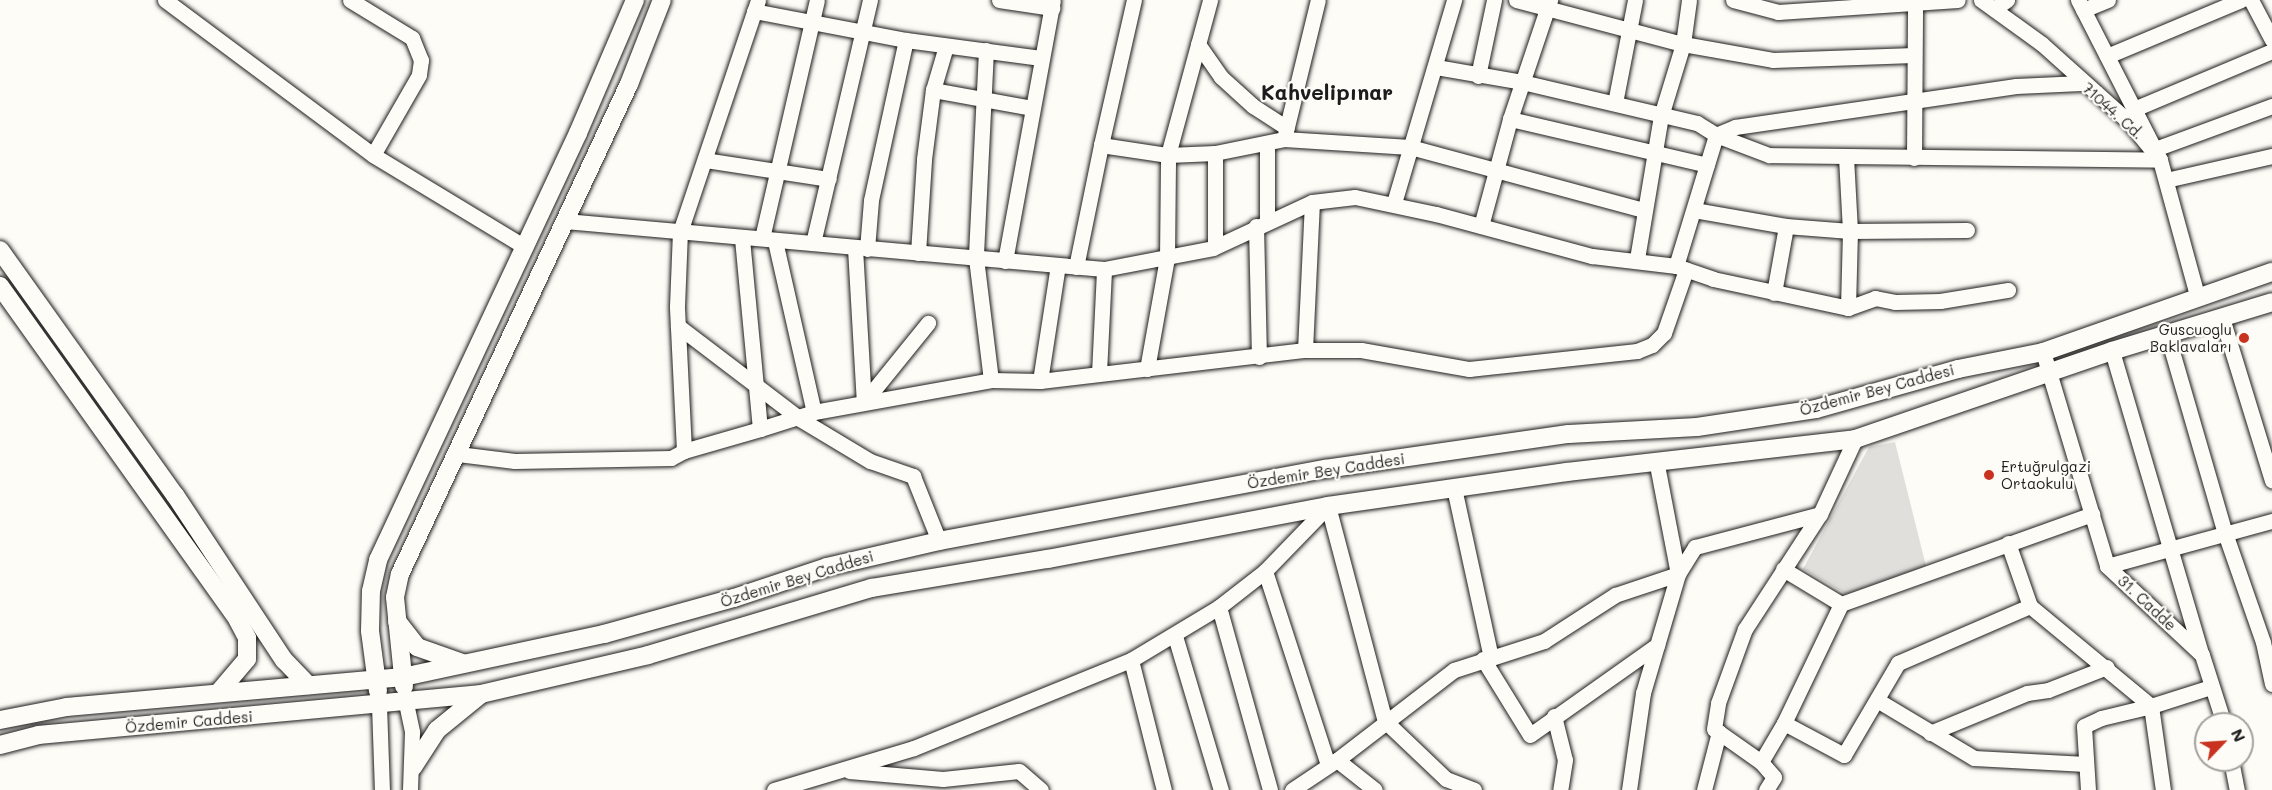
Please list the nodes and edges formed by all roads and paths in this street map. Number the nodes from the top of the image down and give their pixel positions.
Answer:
1 (165, 0) edge
2 (350, 0) edge
3 (635, 0) edge
4 (662, 0) edge
5 (817, 0) edge
6 (870, 0) edge
7 (999, 0) edge
8 (1134, 0) edge
9 (1210, 0) edge
10 (1318, 0) edge
11 (1454, 0) edge
12 (1494, 0) edge
13 (1515, 0) edge
14 (1635, 0) edge
15 (1689, 0) edge
16 (1733, 0) edge
17 (1958, 0) edge
18 (2108, 0) edge
19 (2241, 0) edge
20 (2252, 0) edge
21 (1994, 3) edge
22 (1053, 4) edge
23 (1549, 4) edge
24 (756, 5) edge
25 (1915, 5) junction
26 (2080, 5) edge
27 (811, 20) junction
28 (862, 30) junction
29 (1630, 31) junction
30 (906, 40) junction
31 (2272, 40) edge
32 (1198, 44) junction
33 (1683, 44) junction
34 (946, 46) junction
35 (986, 50) junction
36 (2272, 51) edge
37 (1914, 56) junction
38 (2107, 56) junction
39 (1041, 58) junction
40 (1436, 67) junction
41 (1478, 76) junction
42 (1522, 82) junction
43 (2081, 83) junction
44 (933, 90) junction
45 (983, 99) junction
46 (1615, 103) junction
47 (1914, 104) junction
48 (2272, 106) edge
49 (1032, 108) junction
50 (2134, 108) junction
51 (1661, 116) junction
52 (1510, 119) junction
53 (1286, 134) junction
54 (1716, 135) junction
55 (1267, 143) junction
56 (1101, 145) junction
57 (1410, 147) junction
58 (1656, 151) junction
59 (1215, 153) junction
60 (374, 155) junction
61 (2158, 155) junction
62 (1168, 156) junction
63 (2272, 156) edge
64 (1846, 157) junction
65 (1914, 158) junction
66 (705, 160) junction
67 (1707, 165) junction
68 (1497, 168) junction
69 (779, 174) junction
70 (829, 179) junction
71 (2166, 180) junction
72 (1312, 202) junction
73 (1394, 203) junction
74 (1643, 210) junction
75 (1694, 210) junction
76 (565, 221) junction
77 (1262, 223) junction
78 (1481, 226) junction
79 (1786, 226) junction
80 (1967, 230) dead end
81 (1850, 231) junction
82 (680, 232) junction
83 (742, 238) junction
84 (769, 239) junction
85 (813, 243) junction
86 (1215, 246) junction
87 (525, 247) junction
88 (861, 248) junction
89 (0, 250) edge
90 (918, 253) junction
91 (976, 258) junction
92 (1167, 258) junction
93 (1637, 259) junction
94 (1005, 261) junction
95 (1058, 265) junction
96 (1076, 267) junction
97 (1681, 268) junction
98 (1104, 269) junction
99 (2272, 272) edge
100 (0, 286) edge
101 (2008, 290) dead end
102 (1774, 293) junction
103 (2197, 295) junction
104 (2272, 302) edge
105 (1848, 308) junction
106 (2223, 318) junction
107 (928, 323) dead end
108 (678, 326) junction
109 (2167, 334) junction
110 (1305, 350) junction
111 (2112, 351) junction
112 (2043, 352) junction
113 (1259, 357) junction
114 (1147, 369) junction
115 (2050, 372) junction
116 (1099, 373) junction
117 (991, 380) junction
118 (1040, 381) junction
119 (756, 386) junction
120 (864, 402) junction
121 (807, 416) junction
122 (760, 429) junction
123 (1855, 439) junction
124 (684, 451) junction
125 (458, 454) junction
126 (1657, 465) junction
127 (2272, 481) edge
128 (1454, 488) junction
129 (1328, 506) junction
130 (1820, 514) junction
131 (2092, 514) junction
132 (2272, 521) edge
133 (2225, 533) junction
134 (939, 541) junction
135 (2008, 543) junction
136 (2171, 551) junction
137 (2107, 566) junction
138 (1783, 569) junction
139 (1265, 571) junction
140 (1677, 574) junction
141 (1841, 604) junction
142 (2030, 606) junction
143 (1219, 608) junction
144 (397, 621) junction
145 (1175, 636) junction
146 (1657, 645) junction
147 (2202, 655) junction
148 (1487, 658) junction
149 (1131, 660) junction
150 (470, 665) junction
151 (2107, 667) junction
152 (403, 676) junction
153 (378, 680) junction
154 (2272, 684) edge
155 (308, 685) junction
156 (2211, 687) junction
157 (219, 692) junction
158 (481, 694) junction
159 (1876, 700) junction
160 (406, 703) junction
161 (379, 705) junction
162 (2151, 706) junction
163 (2220, 712) edge
164 (1554, 716) junction
165 (0, 720) edge
166 (1385, 721) junction
167 (1784, 723) junction
168 (1719, 732) junction
169 (1930, 733) junction
170 (0, 746) edge
171 (1332, 762) junction
172 (1761, 762) junction
173 (2086, 764) junction
174 (413, 767) junction
175 (840, 770) junction
176 (2233, 772) edge
177 (1444, 785) edge
178 (382, 790) edge
179 (410, 790) edge
180 (774, 790) edge
181 (1041, 790) edge
182 (1164, 790) edge
183 (1221, 790) edge
184 (1270, 790) edge
185 (1292, 790) edge
186 (1375, 790) edge
187 (1474, 790) edge
188 (1560, 790) edge
189 (1629, 790) edge
190 (1704, 790) edge
191 (1766, 790) edge
192 (2088, 790) edge
193 (2163, 790) edge
194 (2237, 790) edge

1 - 60 street
2 - 60 street
3 - 87 main road
4 - 76 main road
5 - 27 street
6 - 28 street
7 - 22 street
8 - 56 street
9 - 32 street
10 - 53 street
11 - 40 street
12 - 41 street
13 - 23 street
14 - 29 street
15 - 33 street
16 - 25 street
17 - 25 street
18 - 26 street
19 - 38 street
20 - 31 street
21 - 43 street, 71044. Cd.
22 - 39 street
23 - 29 street
23 - 42 street
24 - 27 street
24 - 66 street
25 - 37 street
26 - 38 street
27 - 28 street
27 - 69 street
28 - 30 street
28 - 70 street
29 - 33 street
29 - 46 street
30 - 34 street
30 - 88 street
32 - 53 street
32 - 62 street
33 - 37 street
33 - 51 street
34 - 35 street
34 - 44 street
35 - 39 street
35 - 45 street
36 - 50 street
37 - 47 street
38 - 50 street
39 - 49 street
40 - 41 street
40 - 57 street
41 - 42 street
42 - 46 street
42 - 52 street
43 - 47 street
43 - 61 street, 71044. Cd.
44 - 45 street
44 - 90 street
45 - 49 street
45 - 91 street
46 - 51 street
47 - 54 street
47 - 65 street
48 - 61 street
49 - 94 street
50 - 61 street
51 - 54 street
51 - 58 street
52 - 58 street
52 - 68 street
53 - 55 street
53 - 57 street
54 - 64 street
54 - 67 street
55 - 59 street
55 - 77 street
56 - 62 street
56 - 96 street
57 - 68 street
57 - 73 street
58 - 67 street
58 - 74 street
59 - 62 street
59 - 86 street
60 - 87 street
61 - 65 street
61 - 71 street, 71044. Cd.
62 - 92 street
63 - 71 street
64 - 65 street
64 - 81 street
66 - 69 street
66 - 82 street
67 - 75 street
68 - 74 street
68 - 78 street
69 - 70 street
69 - 84 street
70 - 85 street
71 - 103 street, 71044. Cd.
72 - 73 street
72 - 77 street
72 - 110 street
73 - 78 street
74 - 93 street
75 - 79 street
75 - 97 street
76 - 82 street
76 - 125 main road
77 - 86 street
77 - 113 street
78 - 93 street
79 - 81 street
79 - 102 street
80 - 81 street
81 - 105 street
82 - 83 street
82 - 108 street
83 - 84 street
83 - 119 street
84 - 85 street
84 - 121 street
85 - 88 street
86 - 92 street
87 - 153 main road
88 - 90 street
88 - 120 street
89 - 155 main road
90 - 91 street
91 - 94 street
91 - 117 street
92 - 98 street
92 - 114 street
93 - 97 street
94 - 95 street
95 - 96 street
95 - 118 street
96 - 98 street
97 - 102 street
97 - 110 street
98 - 116 street
99 - 103 main road, Özdemir Bey Caddesi
100 - 157 main road
101 - 105 street
102 - 105 street
103 - 112 main road, Özdemir Bey Caddesi
104 - 106 main road, Özdemir Caddesi
106 - 109 main road, Özdemir Caddesi
106 - 127 street
107 - 120 street
108 - 119 street
108 - 124 street
109 - 111 main road, Özdemir Caddesi
109 - 133 street
110 - 113 street
111 - 115 main road, Özdemir Caddesi
111 - 136 street
112 - 115 street, 31. Cadde
112 - 134 main road, Özdemir Bey Caddesi
113 - 114 street
114 - 116 street
115 - 123 main road, Özdemir Caddesi
115 - 131 street, 31. Cadde
116 - 118 street
117 - 118 street
117 - 120 street
119 - 121 street
119 - 122 street
120 - 121 street
121 - 122 street
121 - 134 street
122 - 124 street
123 - 126 main road, Özdemir Caddesi
123 - 130 street
124 - 125 street
125 - 144 main road
126 - 128 main road, Özdemir Caddesi
126 - 140 street
128 - 129 main road, Özdemir Caddesi
128 - 148 street
129 - 139 street
129 - 158 main road, Özdemir Caddesi
129 - 166 street
130 - 138 street
130 - 140 street
131 - 135 street
131 - 137 street, 31. Cadde
132 - 133 street
133 - 136 street
133 - 154 street
134 - 150 main road, Özdemir Bey Caddesi
135 - 141 street
135 - 142 street
136 - 137 street
136 - 147 street
137 - 147 street, 31. Cadde
138 - 141 street
138 - 168 street
139 - 143 street
139 - 171 street
140 - 146 street
140 - 148 street
141 - 167 street
142 - 151 street
142 - 159 street
143 - 145 street
143 - 184 street
144 - 150 main road
144 - 152 main road
145 - 149 street
145 - 183 street
146 - 164 street
146 - 189 street
147 - 156 street
148 - 164 street
148 - 166 street
149 - 175 street
149 - 182 street
150 - 152 main road, Özdemir Bey Caddesi
151 - 162 street
151 - 169 street
152 - 153 main road, Özdemir Bey Caddesi
152 - 160 main road
153 - 155 main road, Özdemir Caddesi
153 - 161 main road
155 - 157 main road, Özdemir Caddesi
156 - 162 street
156 - 163 street
157 - 165 main road, Özdemir Caddesi
158 - 160 main road, Özdemir Caddesi
158 - 174 main road
159 - 167 street
159 - 169 street
160 - 161 main road, Özdemir Caddesi
160 - 174 street
161 - 170 main road, Özdemir Caddesi
161 - 178 street
162 - 173 street
162 - 193 street
164 - 188 street
166 - 171 street
166 - 177 street
167 - 172 street
168 - 172 street
168 - 190 street
169 - 173 street
171 - 185 street
171 - 186 street
172 - 191 street
173 - 192 street
174 - 179 street
175 - 180 street
175 - 181 street
176 - 194 street
177 - 187 street

